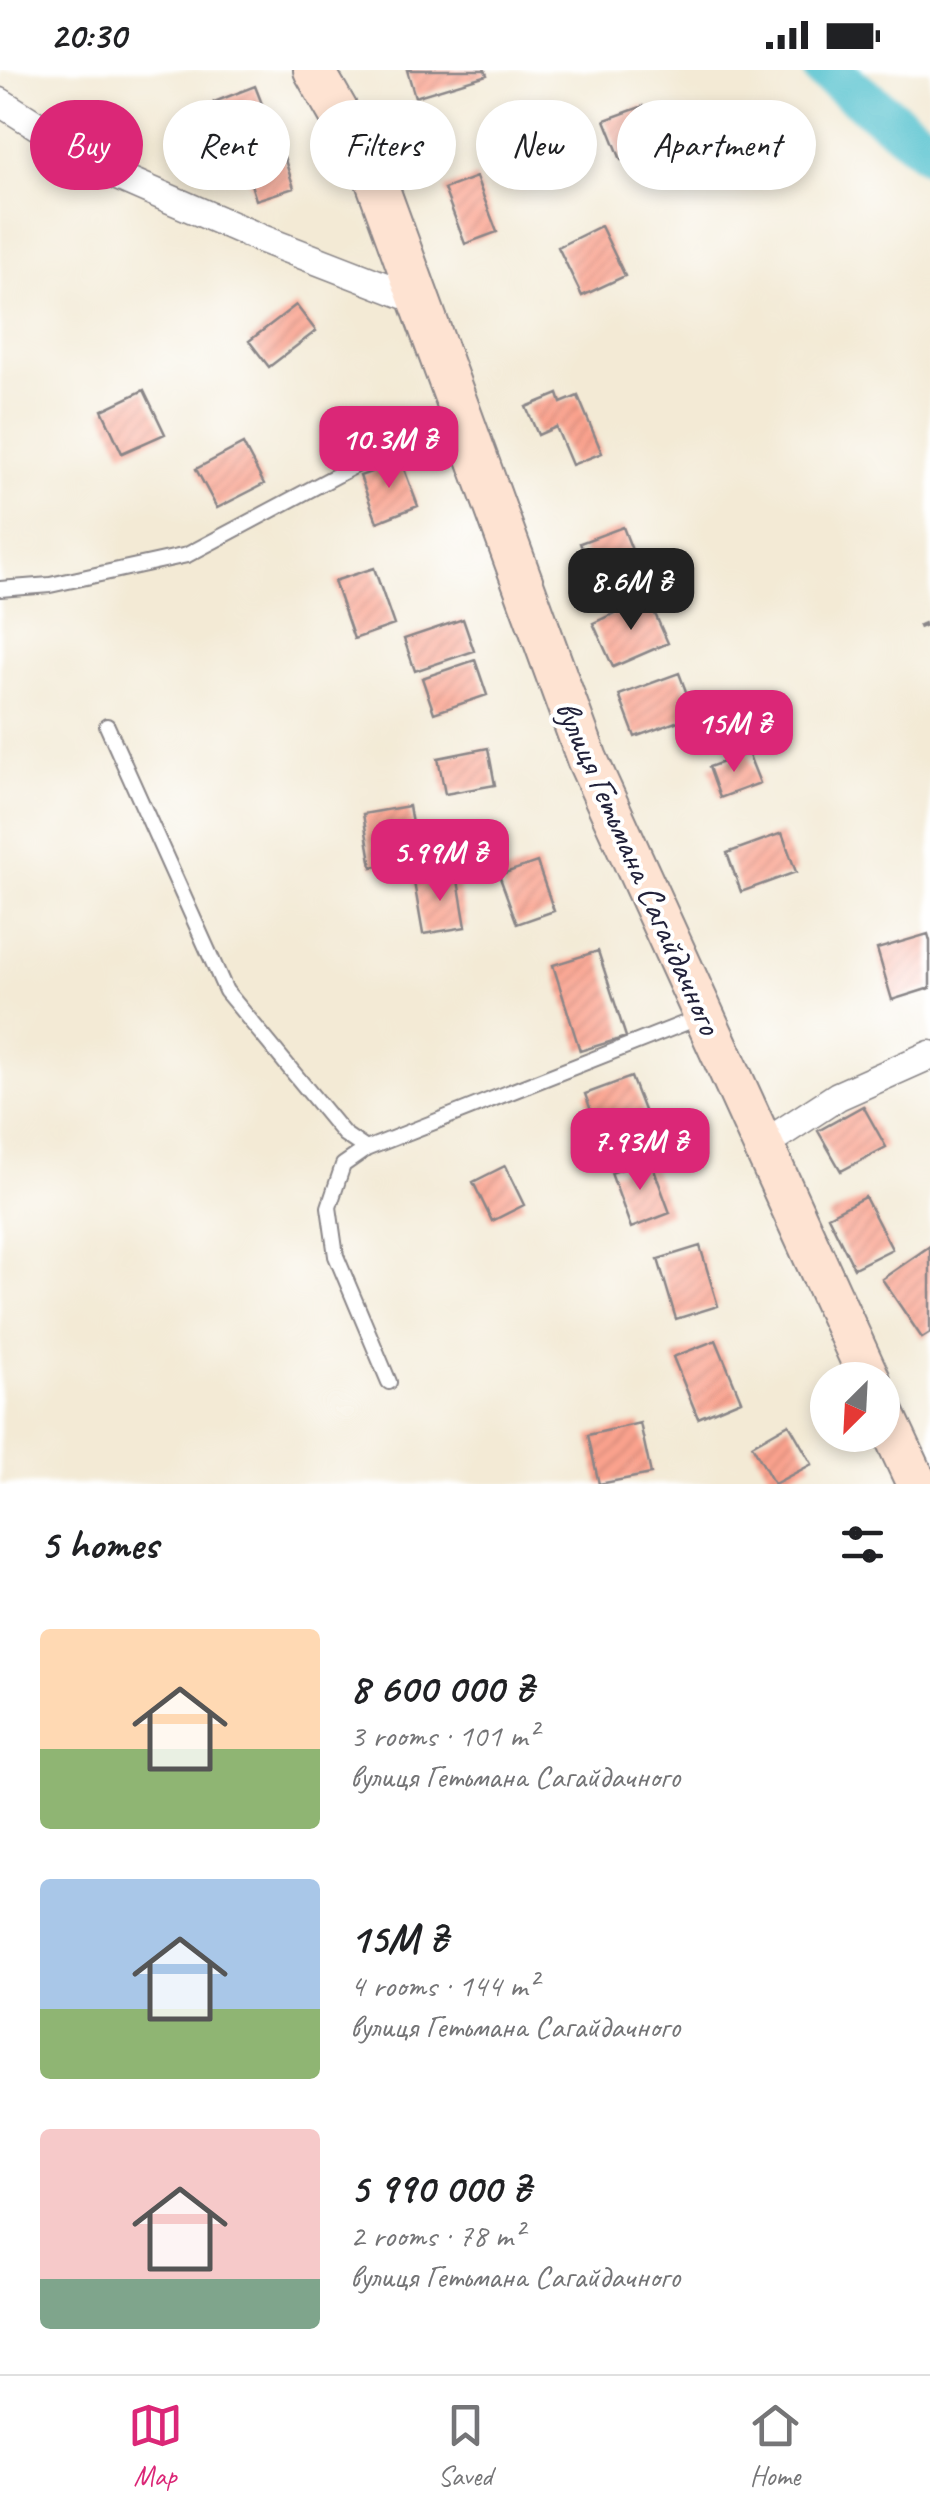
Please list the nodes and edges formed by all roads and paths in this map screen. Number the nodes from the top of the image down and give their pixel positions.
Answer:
1 (314, 70) edge
2 (0, 102) edge
3 (420, 300) junction
4 (460, 410) junction
5 (0, 589) edge
6 (930, 622) edge
7 (918, 627) dead end
8 (107, 726) dead end
9 (704, 1016) junction
10 (930, 1055) edge
11 (762, 1145) junction
12 (366, 1149) junction
13 (862, 1362) edge
14 (389, 1382) dead end
15 (900, 1447) edge
16 (917, 1484) edge

1 - 3 main road, вулиця Гетьмана Сагайдачного
2 - 3 street
3 - 4 main road, вулиця Гетьмана Сагайдачного
4 - 5 lane
4 - 9 main road, вулиця Гетьмана Сагайдачного
6 - 7 path
8 - 12 lane
9 - 11 main road, вулиця Гетьмана Сагайдачного
9 - 12 lane
10 - 11 street
11 - 13 main road, вулиця Гетьмана Сагайдачного
12 - 14 lane
15 - 16 main road

